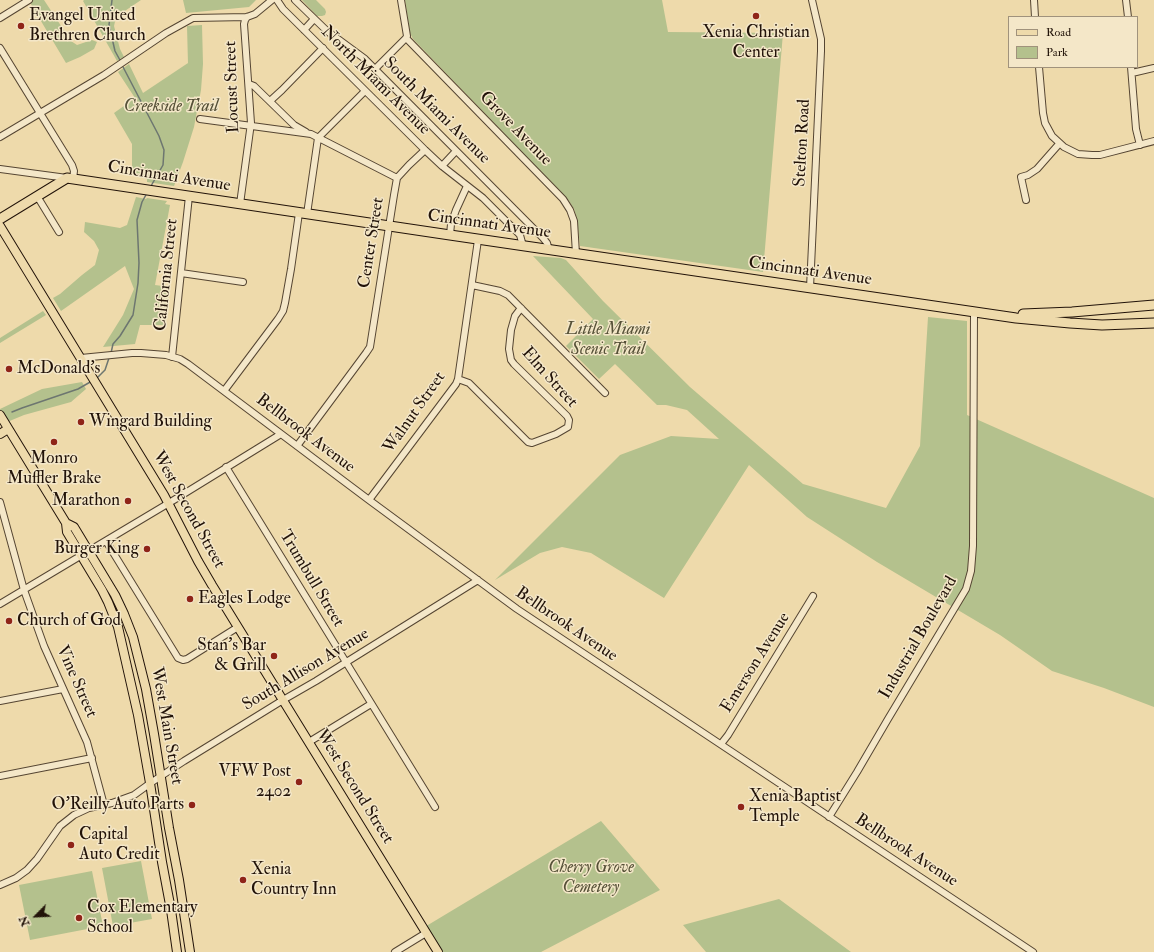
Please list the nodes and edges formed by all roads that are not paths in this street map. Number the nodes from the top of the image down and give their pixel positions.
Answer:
1 (28, 0) edge
2 (272, 0) edge
3 (277, 0) edge
4 (295, 0) edge
5 (401, 0) edge
6 (812, 0) edge
7 (1034, 0) edge
8 (1126, 0) edge
9 (1035, 16) edge
10 (1128, 16) edge
11 (247, 17) junction
12 (0, 18) edge
13 (314, 19) junction
14 (304, 30) junction
15 (406, 38) junction
16 (0, 48) edge
17 (323, 48) junction
18 (1039, 68) edge
19 (1154, 68) edge
20 (375, 70) junction
21 (1132, 70) edge
22 (249, 84) junction
23 (365, 91) junction
24 (270, 101) junction
25 (40, 113) junction
26 (200, 119) dead end
27 (251, 125) junction
28 (311, 134) junction
29 (1, 136) edge
30 (318, 138) junction
31 (1154, 141) edge
32 (1059, 144) junction
33 (1140, 145) junction
34 (424, 150) junction
35 (456, 151) junction
36 (442, 166) junction
37 (0, 169) edge
38 (70, 178) junction
39 (397, 178) junction
40 (467, 186) junction
41 (37, 196) junction
42 (189, 196) junction
43 (1026, 200) dead end
44 (240, 204) junction
45 (303, 214) junction
46 (0, 219) edge
47 (0, 226) edge
48 (389, 226) junction
49 (59, 232) dead end
50 (450, 235) junction
51 (478, 240) junction
52 (523, 246) junction
53 (549, 250) junction
54 (576, 254) junction
55 (181, 274) junction
56 (243, 282) dead end
57 (472, 285) junction
58 (810, 288) junction
59 (1154, 305) edge
60 (521, 308) junction
61 (974, 312) junction
62 (1154, 323) edge
63 (172, 357) junction
64 (81, 358) junction
65 (458, 379) junction
66 (224, 391) junction
67 (605, 393) dead end
68 (0, 415) edge
69 (8, 429) junction
70 (0, 434) edge
71 (281, 434) junction
72 (297, 446) junction
73 (226, 467) junction
74 (369, 500) junction
75 (0, 502) edge
76 (169, 503) junction
77 (66, 523) junction
78 (106, 541) junction
79 (89, 551) junction
80 (81, 556) junction
81 (478, 580) junction
82 (24, 590) junction
83 (813, 596) dead end
84 (0, 604) edge
85 (238, 627) junction
86 (346, 663) junction
87 (63, 689) junction
88 (283, 700) junction
89 (0, 701) edge
90 (371, 704) junction
91 (309, 742) junction
92 (721, 744) junction
93 (92, 758) junction
94 (0, 776) edge
95 (160, 777) junction
96 (150, 783) junction
97 (104, 804) junction
98 (435, 807) dead end
99 (829, 817) junction
100 (0, 884) edge
101 (426, 933) junction
102 (1029, 951) edge
103 (177, 952) edge
104 (190, 952) edge
105 (395, 952) edge
106 (438, 952) edge

1 - 12 street
2 - 11 street
3 - 14 street, North Miami Avenue
4 - 13 street, South Miami Avenue
5 - 15 street
6 - 58 street, Stelton Road
7 - 9 street
8 - 10 street
11 - 22 street, Locust Street
11 - 25 street
13 - 14 street
13 - 20 street, South Miami Avenue
14 - 17 street, North Miami Avenue
15 - 20 street
15 - 54 street, Grove Avenue
16 - 25 street
17 - 23 street, North Miami Avenue
17 - 24 street
18 - 32 street
19 - 21 street
20 - 35 street, South Miami Avenue
21 - 33 street
22 - 24 street
22 - 27 street, Locust Street
23 - 30 street
23 - 34 street, North Miami Avenue
24 - 28 street
25 - 29 street
25 - 38 street
26 - 27 street, Center Street
27 - 28 street, Center Street
27 - 44 street, Locust Street
28 - 30 street, Center Street
30 - 39 street, Center Street
30 - 45 street
31 - 33 street
32 - 33 street
32 - 43 street
34 - 36 street, North Miami Avenue
34 - 39 street
35 - 36 street
35 - 53 street, South Miami Avenue
36 - 40 street, North Miami Avenue
37 - 38 street, Cincinnati Avenue
38 - 41 highway
38 - 42 highway, Cincinnati Avenue
39 - 48 street, Center Street
40 - 50 street
40 - 52 street, North Miami Avenue
41 - 46 highway
41 - 49 street
42 - 44 highway, Cincinnati Avenue
42 - 55 street, California Street
44 - 45 highway, Cincinnati Avenue
45 - 48 highway, Cincinnati Avenue
45 - 66 street
47 - 64 main road, West Second Street
48 - 50 highway, Cincinnati Avenue
48 - 72 street, Center Street
50 - 51 highway, Cincinnati Avenue
51 - 52 highway, Cincinnati Avenue
51 - 57 street, Walnut Street
52 - 53 highway, Cincinnati Avenue
53 - 54 highway, Cincinnati Avenue
54 - 58 highway, Cincinnati Avenue
55 - 56 street
55 - 63 street, California Street
57 - 60 street
57 - 65 street, Walnut Street
58 - 61 highway, Cincinnati Avenue
59 - 61 highway, Cincinnati Avenue
60 - 65 street, Elm Street
60 - 67 street
61 - 62 highway, Cincinnati Avenue
61 - 99 street, Industrial Boulevard
63 - 64 street, Bellbrook Avenue
63 - 66 street, Bellbrook Avenue
64 - 76 main road, West Second Street
65 - 74 street, Walnut Street
66 - 71 street, Bellbrook Avenue
68 - 69 main road, West Main Street
69 - 70 main road
69 - 77 main road, West Main Street
71 - 72 street, Bellbrook Avenue
71 - 73 street
72 - 74 street, Bellbrook Avenue
73 - 76 street
73 - 86 street, Trumbull Street
74 - 81 street, Bellbrook Avenue
75 - 82 street, Vine Street
76 - 78 street
76 - 85 main road, West Second Street
77 - 79 main road, West Main Street
77 - 80 main road, West Main Street
78 - 79 street
78 - 85 street
79 - 80 street
79 - 95 main road, West Main Street
80 - 82 street
80 - 96 main road, West Main Street
81 - 86 street, South Allison Avenue
81 - 92 street, Bellbrook Avenue
82 - 84 street
82 - 87 street, Vine Street
83 - 92 street, Emerson Avenue
85 - 88 main road, West Second Street
86 - 88 street, South Allison Avenue
86 - 90 street, Trumbull Street
87 - 89 street
87 - 93 street, Vine Street
88 - 91 main road, West Second Street
88 - 95 street, South Allison Avenue
90 - 91 street
90 - 98 street, Trumbull Street
91 - 101 main road, West Second Street
92 - 99 street, Bellbrook Avenue
93 - 94 street
93 - 97 street, Vine Street
95 - 96 street, South Allison Avenue
95 - 104 main road, West Main Street
96 - 97 street, South Allison Avenue
96 - 103 main road, West Main Street
97 - 100 street, South Allison Avenue
99 - 102 street, Bellbrook Avenue
101 - 105 street
101 - 106 main road, West Second Street

